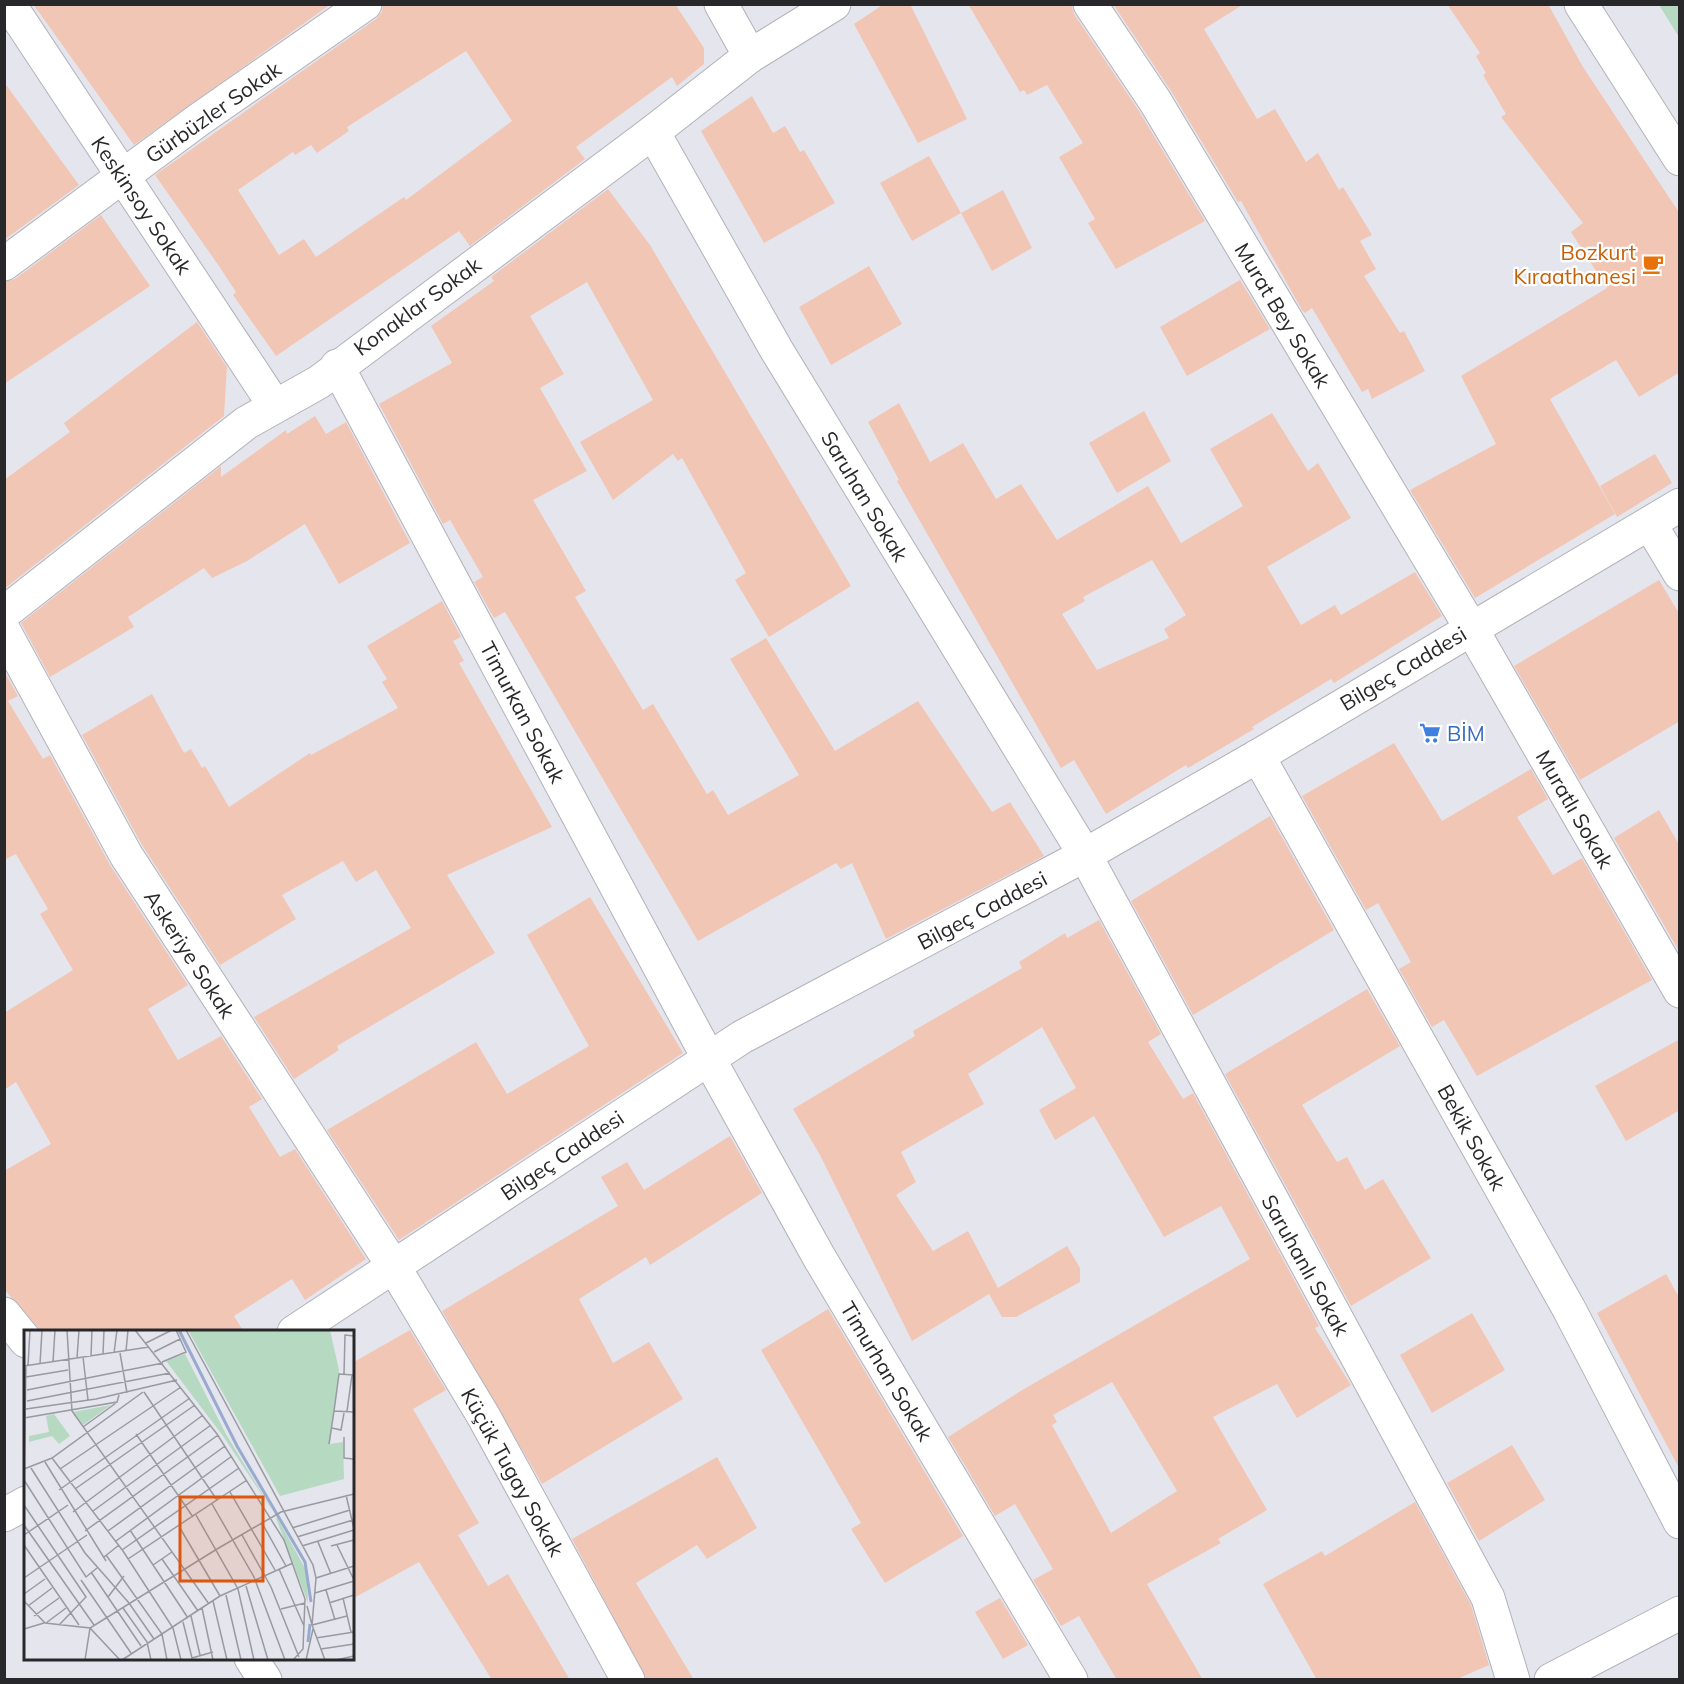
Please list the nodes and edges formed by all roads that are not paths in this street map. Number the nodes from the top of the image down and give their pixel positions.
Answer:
1 (9, 4) edge
2 (365, 4) edge
3 (721, 4) edge
4 (834, 4) edge
5 (1090, 4) edge
6 (1581, 4) edge
7 (750, 56) junction
8 (653, 132) junction
9 (1680, 159) edge
10 (123, 176) junction
11 (4, 264) edge
12 (337, 366) junction
13 (275, 406) junction
14 (1680, 505) edge
15 (1650, 524) junction
16 (1680, 574) edge
17 (4, 613) edge
18 (1471, 628) junction
19 (4, 631) edge
20 (1258, 756) junction
21 (1085, 855) junction
22 (1680, 991) edge
23 (709, 1059) junction
24 (393, 1267) junction
25 (4, 1314) edge
26 (297, 1330) edge
27 (24, 1339) edge
28 (24, 1504) edge
29 (4, 1515) edge
30 (1680, 1522) edge
31 (1680, 1613) edge
32 (252, 1660) edge
33 (265, 1680) edge
34 (628, 1680) edge
35 (1071, 1680) edge
36 (1513, 1680) edge
37 (1551, 1680) edge

1 - 10 street, Keskinsoy Sokak
2 - 10 street, Gürbüzler Sokak
3 - 7 street
4 - 7 street, Konaklar Sokak
5 - 18 street, Murat Bey Sokak
6 - 9 street
7 - 8 street, Konaklar Sokak
8 - 12 street, Konaklar Sokak
8 - 21 street, Saruhan Sokak
10 - 11 street, Gürbüzler Sokak
10 - 13 street, Keskinsoy Sokak
12 - 13 street, Konaklar Sokak
12 - 23 street, Timurkan Sokak
13 - 17 street, Konaklar Sokak
14 - 15 street, Bilgeç Caddesi
15 - 16 street
15 - 18 street, Bilgeç Caddesi
18 - 20 street, Bilgeç Caddesi
18 - 22 street, Muratlı Sokak
19 - 24 street, Askeriye Sokak
20 - 21 street, Bilgeç Caddesi
20 - 30 street, Bekik Sokak
21 - 23 street, Bilgeç Caddesi
21 - 36 street, Saruhanlı Sokak
23 - 24 street, Bilgeç Caddesi
23 - 35 street, Timurhan Sokak
24 - 26 street, Bilgeç Caddesi
24 - 34 street, Küçük Tugay Sokak
25 - 27 street
28 - 29 street
31 - 37 street
32 - 33 street

